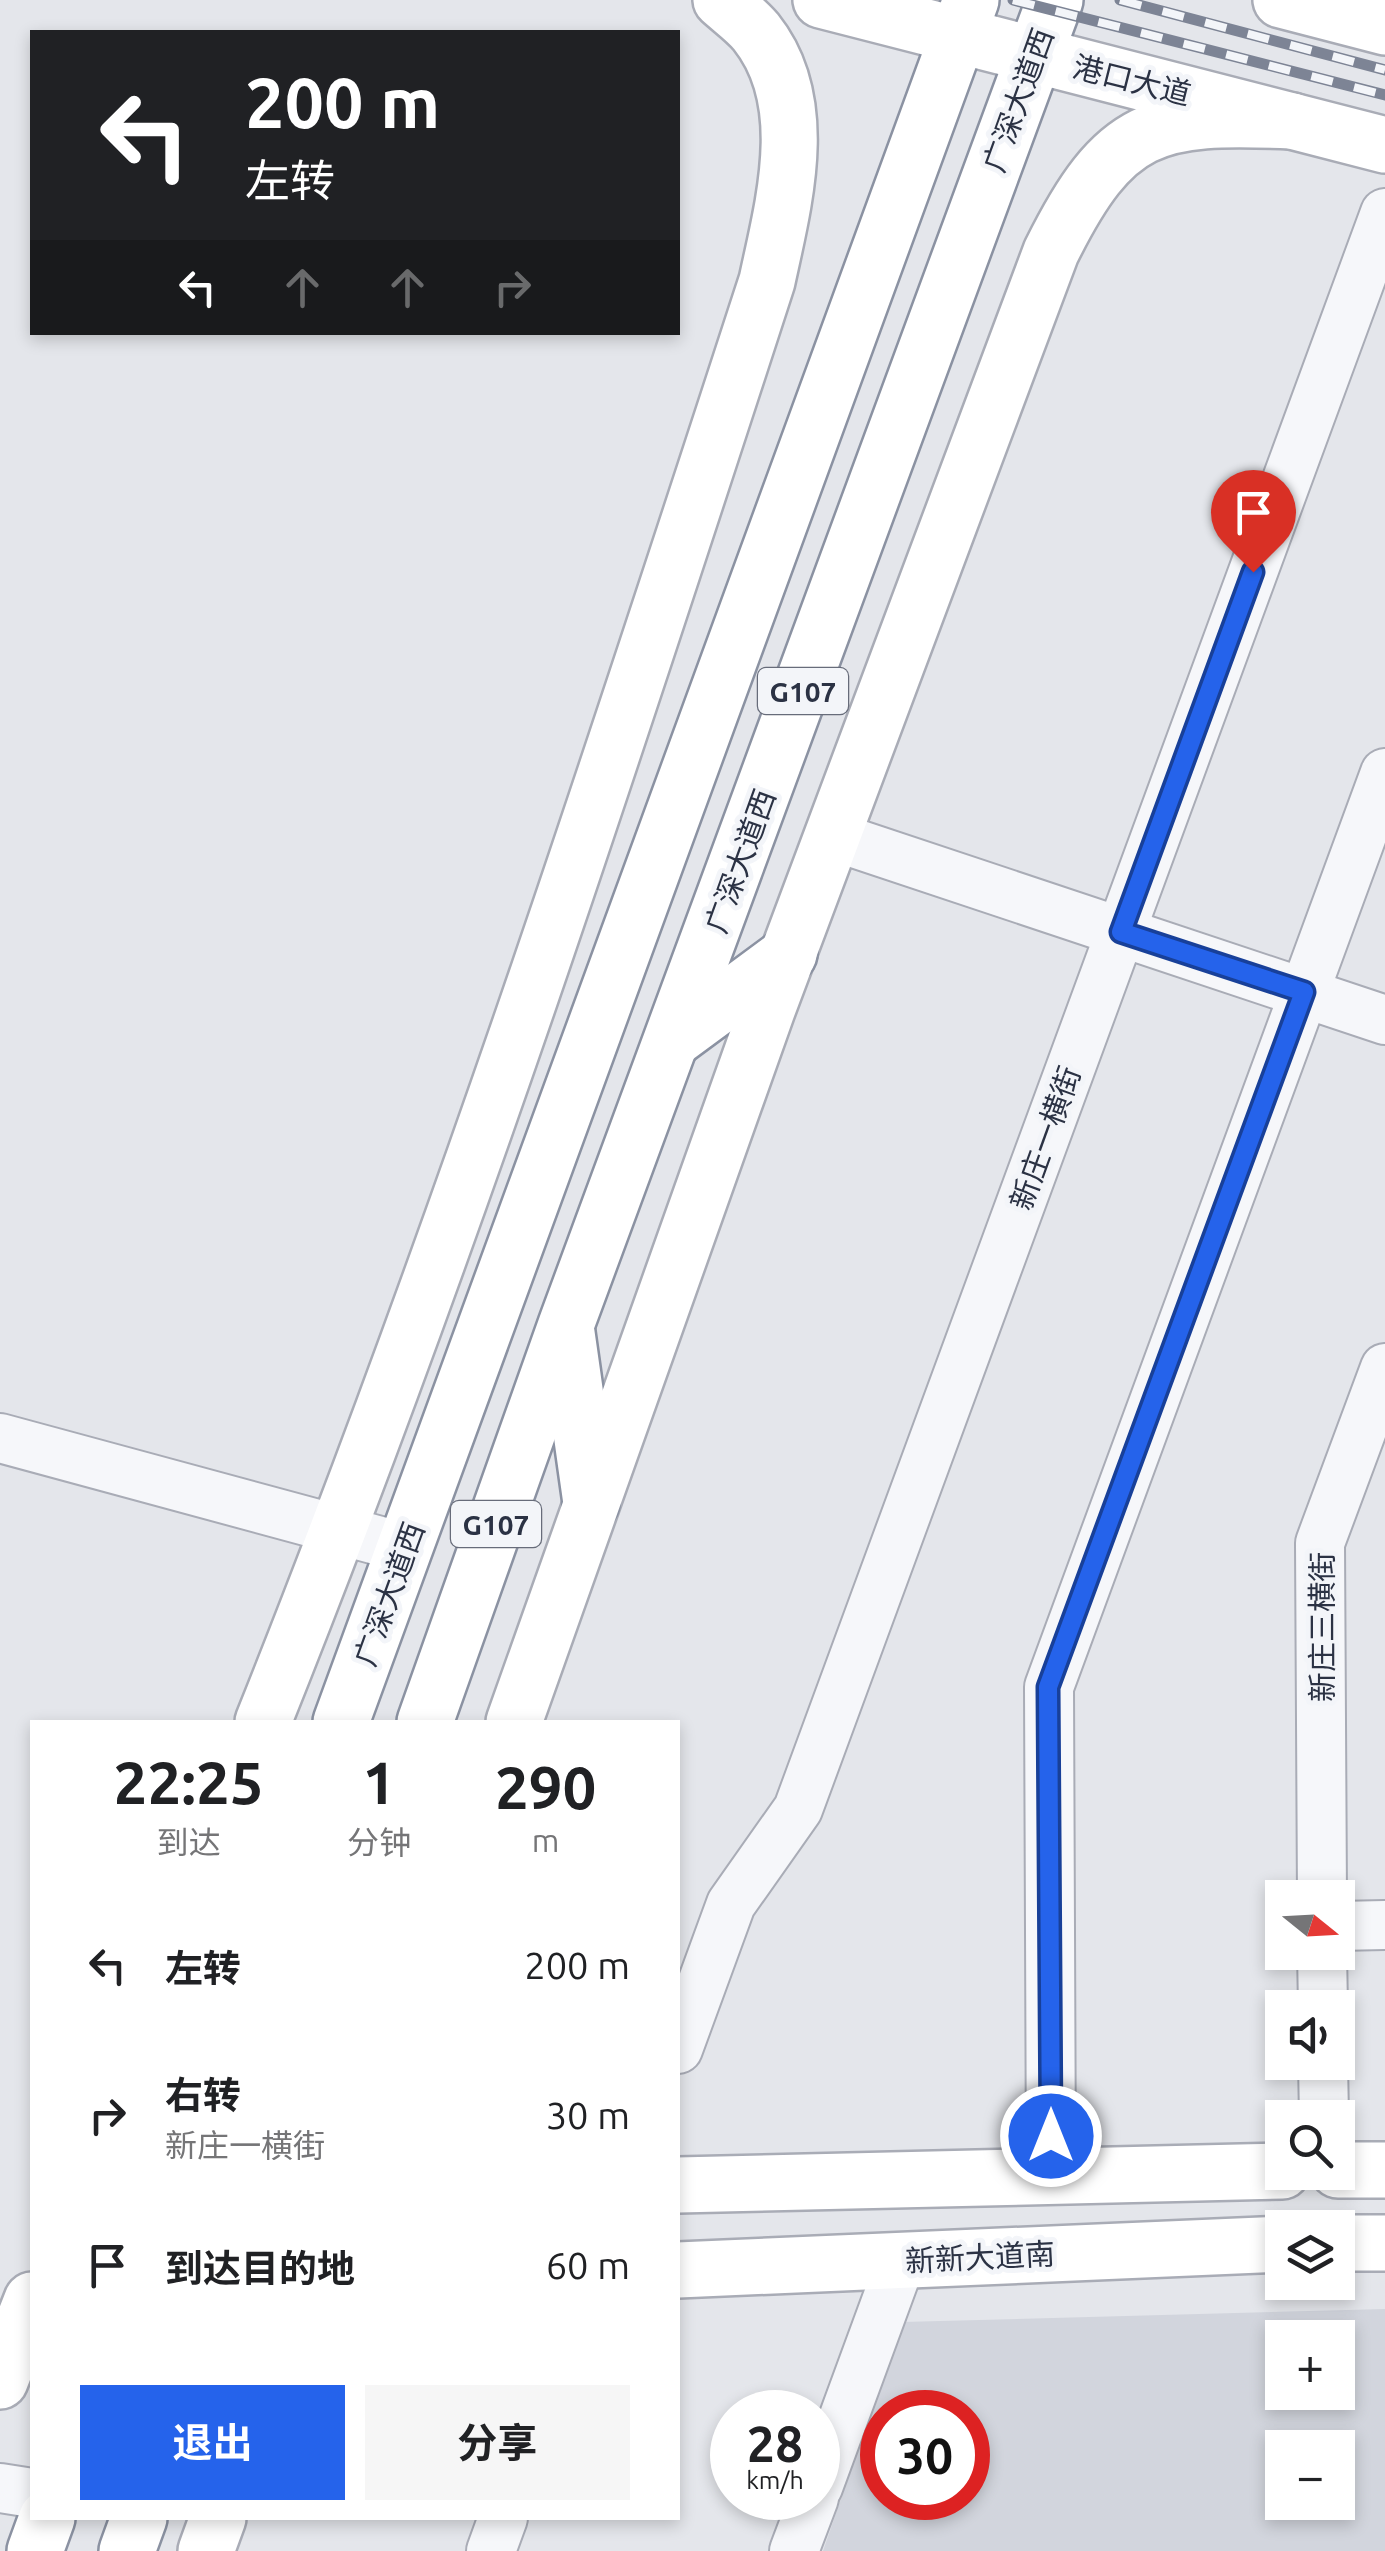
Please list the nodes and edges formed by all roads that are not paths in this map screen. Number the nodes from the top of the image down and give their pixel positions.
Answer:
1 (722, 0) edge
2 (820, 0) edge
3 (1055, 0) edge
4 (1281, 0) edge
5 (1344, 0) edge
6 (964, 18) edge
7 (1385, 26) edge
8 (1034, 54) junction
9 (1292, 121) junction
10 (1385, 145) edge
11 (1385, 213) edge
12 (1385, 773) edge
13 (833, 836) junction
14 (1121, 932) junction
15 (789, 954) junction
16 (1304, 992) junction
17 (1385, 1020) edge
18 (674, 1038) junction
19 (566, 1324) junction
20 (1385, 1368) edge
21 (0, 1438) edge
22 (591, 1503) junction
23 (341, 1528) junction
24 (406, 1548) junction
25 (265, 1720) edge
26 (343, 1720) edge
27 (427, 1720) edge
28 (515, 1720) edge
29 (1322, 1880) edge
30 (1385, 1924) edge
31 (1355, 1925) edge
32 (680, 2044) edge
33 (1355, 2170) edge
34 (1385, 2170) edge
35 (1265, 2171) edge
36 (1051, 2173) junction
37 (680, 2186) edge
38 (1355, 2243) edge
39 (1385, 2243) edge
40 (1265, 2245) edge
41 (901, 2260) junction
42 (680, 2270) edge
43 (30, 2305) edge
44 (0, 2382) edge
45 (840, 2428) edge
46 (0, 2488) edge
47 (30, 2493) edge
48 (46, 2520) edge
49 (217, 2520) edge
50 (502, 2520) edge
51 (806, 2520) edge
52 (35, 2551) edge
53 (206, 2551) edge
54 (491, 2551) edge
55 (794, 2551) edge

1 - 23 main road
2 - 6 main road, 港口大道
3 - 8 main road, 广深大道西 / G107
4 - 7 main road
5 - 7 main road
6 - 8 main road, 港口大道
6 - 24 main road, 广深大道西 / G107
8 - 9 main road, 港口大道
8 - 18 main road, 广深大道西 / G107
9 - 10 main road, 港口大道
9 - 13 main road
11 - 14 street, 新庄一横街
12 - 16 street
13 - 14 street
13 - 15 main road
14 - 16 street
14 - 32 street, 新庄一横街
15 - 18 main road
15 - 22 main road
16 - 17 street
16 - 36 street
18 - 19 main road, 广深大道西 / G107
19 - 22 main road
19 - 27 main road, 广深大道西 / G107
20 - 29 street, 新庄三横街
21 - 23 street
22 - 28 main road
23 - 24 street
23 - 25 main road
24 - 26 main road, 广深大道西 / G107
30 - 31 street
33 - 34 main road
35 - 36 main road
36 - 37 main road
38 - 39 main road
40 - 41 main road, 新新大道南
41 - 42 main road, 新新大道南
41 - 45 street
43 - 44 main road
46 - 47 street
48 - 52 main road
49 - 53 main road
50 - 54 street
51 - 55 street

